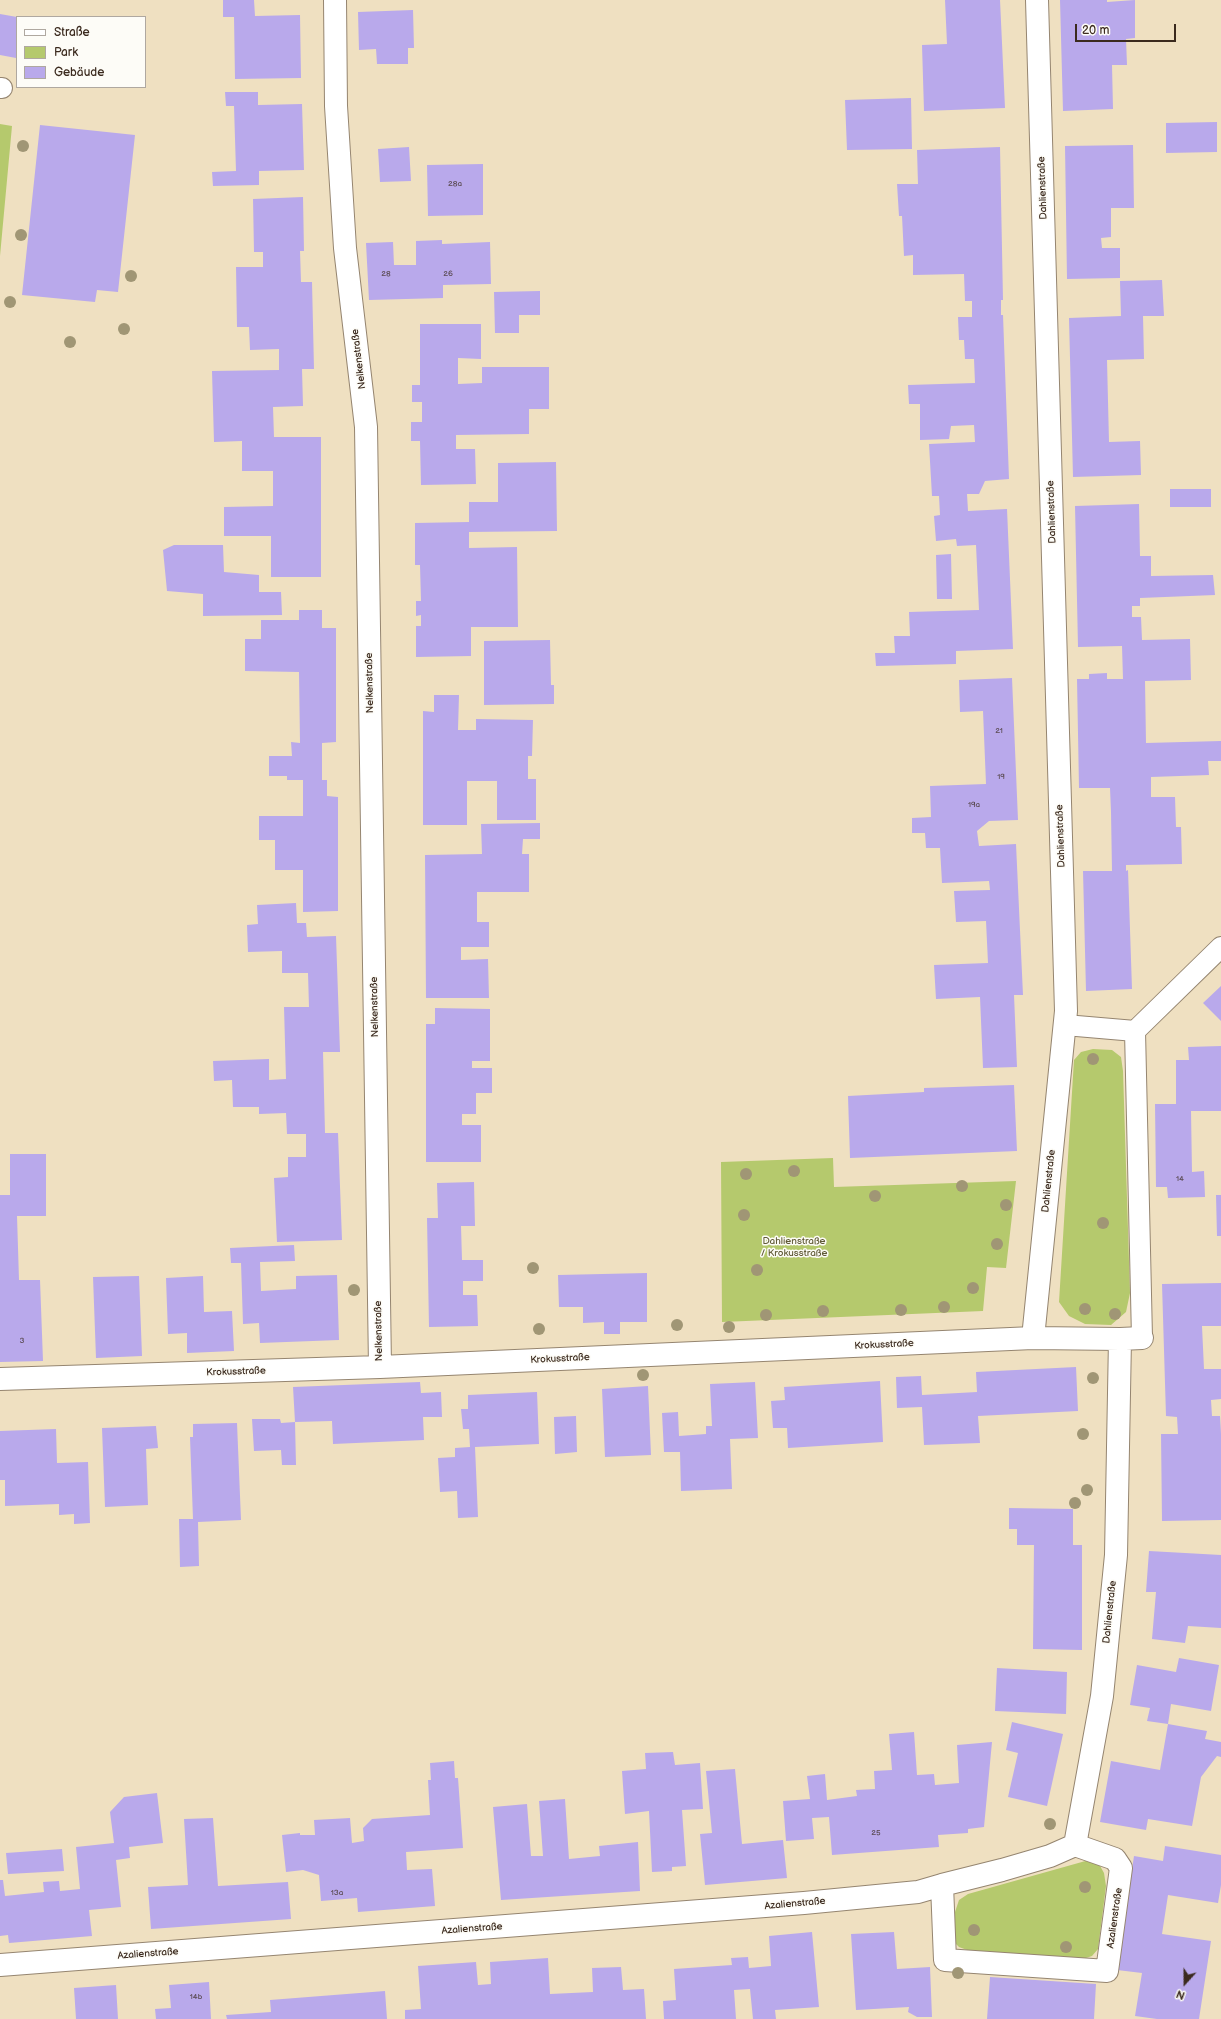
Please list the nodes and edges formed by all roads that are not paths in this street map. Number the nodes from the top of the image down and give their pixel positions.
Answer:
1 (335, 0) edge
2 (1037, 0) edge
3 (1221, 947) edge
4 (1065, 1025) junction
5 (1135, 1031) junction
6 (1033, 1338) junction
7 (1142, 1338) joint
8 (1120, 1339) junction
9 (380, 1367) junction
10 (0, 1379) edge
11 (1075, 1845) junction
12 (942, 1886) junction
13 (0, 1965) edge

1 - 9 street, Nelkenstraße
2 - 4 street, Dahlienstraße
3 - 5 lane
4 - 5 lane
4 - 6 street, Dahlienstraße
5 - 7 lane
6 - 8 street, Krokusstraße
6 - 9 street, Krokusstraße
7 - 8 street, Krokusstraße
8 - 11 street, Dahlienstraße
9 - 10 street, Krokusstraße
11 - 12 street, Azalienstraße
11 - 12 street, Azalienstraße
12 - 13 street, Azalienstraße

